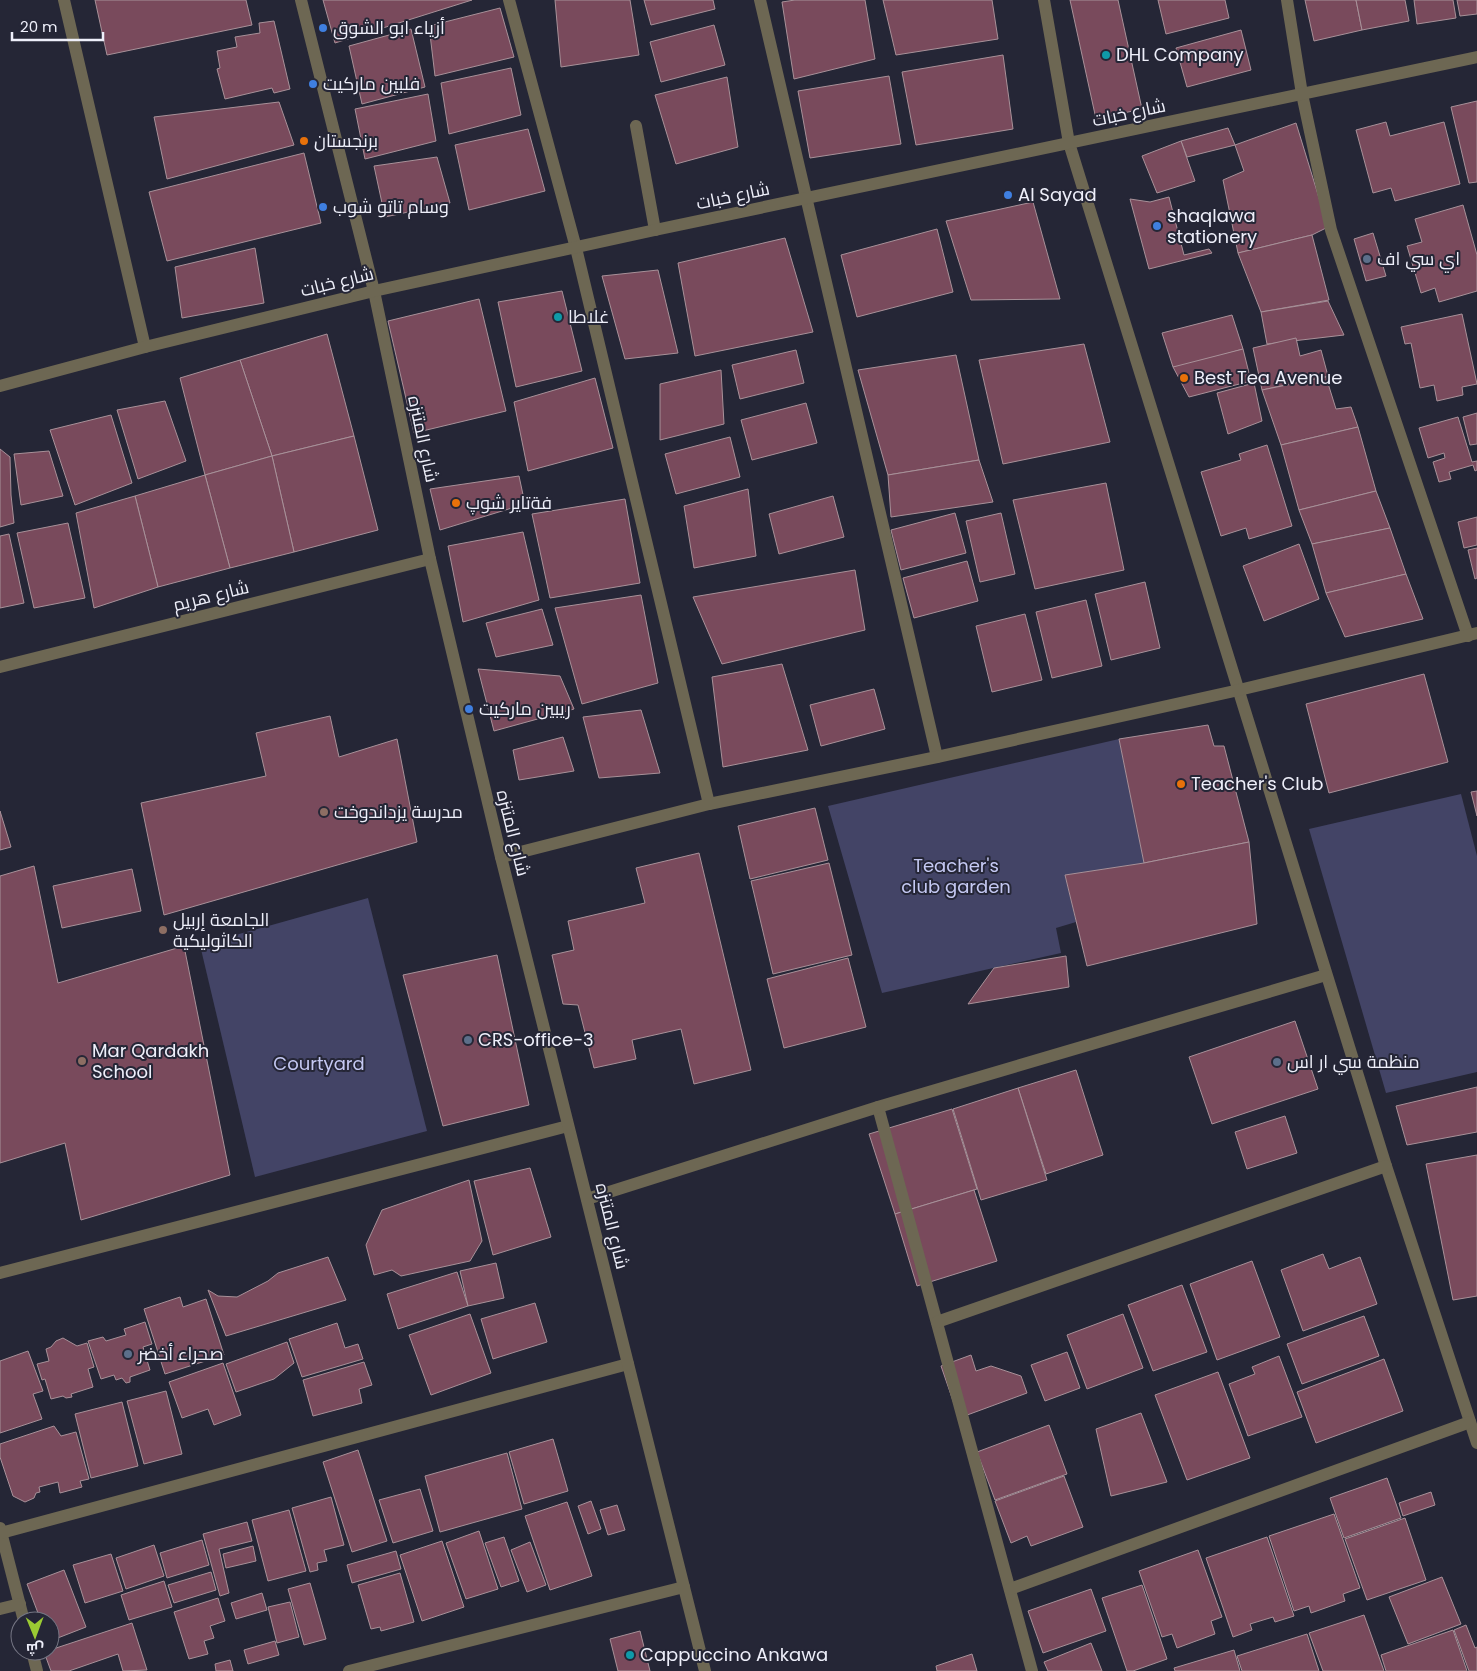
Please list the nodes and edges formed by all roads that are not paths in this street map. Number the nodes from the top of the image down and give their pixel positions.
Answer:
1 (64, 0) edge
2 (301, 0) edge
3 (509, 0) edge
4 (760, 0) edge
5 (1044, 0) edge
6 (1287, 0) edge
7 (1477, 57) edge
8 (1302, 94) junction
9 (636, 126) dead end
10 (1069, 143) junction
11 (807, 199) junction
12 (655, 230) junction
13 (576, 248) junction
14 (374, 291) junction
15 (145, 347) junction
16 (0, 386) edge
17 (430, 559) junction
18 (1472, 635) edge
19 (0, 667) edge
20 (1238, 690) junction
21 (937, 757) junction
22 (709, 804) junction
23 (501, 857) junction
24 (1326, 975) junction
25 (878, 1107) junction
26 (568, 1126) junction
27 (1386, 1166) junction
28 (587, 1199) junction
29 (0, 1273) edge
30 (937, 1322) junction
31 (628, 1364) junction
32 (1470, 1422) junction
33 (1477, 1443) edge
34 (1, 1530) edge
35 (684, 1587) junction
36 (1010, 1590) junction
37 (20, 1604) junction
38 (0, 1609) edge
39 (22, 1611) edge
40 (349, 1671) edge
41 (705, 1671) edge
42 (1032, 1671) edge

1 - 15 street
2 - 14 street, شارع المتنزه
3 - 13 street
4 - 11 street
5 - 10 street
6 - 8 street
7 - 8 street, شارع خبات
8 - 10 street, شارع خبات
8 - 18 street
9 - 12 street
10 - 11 street, شارع خبات
10 - 20 street
11 - 12 street, شارع خبات
11 - 21 street
12 - 13 street, شارع خبات
13 - 14 street, شارع خبات
13 - 22 street
14 - 15 street, شارع خبات
14 - 17 street, شارع المتنزه
15 - 16 street, شارع خبات
17 - 19 street, شارع هريم
17 - 23 street, شارع المتنزه
18 - 20 street
20 - 21 street
20 - 24 street
21 - 22 street
22 - 23 street
23 - 26 street, شارع المتنزه
24 - 25 street
24 - 27 street
25 - 28 street
25 - 30 street
26 - 28 street, شارع المتنزه
26 - 29 street
27 - 30 street
27 - 32 street
28 - 31 street, شارع المتنزه
30 - 36 street
31 - 34 street
31 - 35 street, شارع المتنزه
32 - 33 street
32 - 36 street
34 - 37 street
35 - 40 street
35 - 41 street, شارع المتنزه
36 - 42 street
37 - 38 street
37 - 39 street

